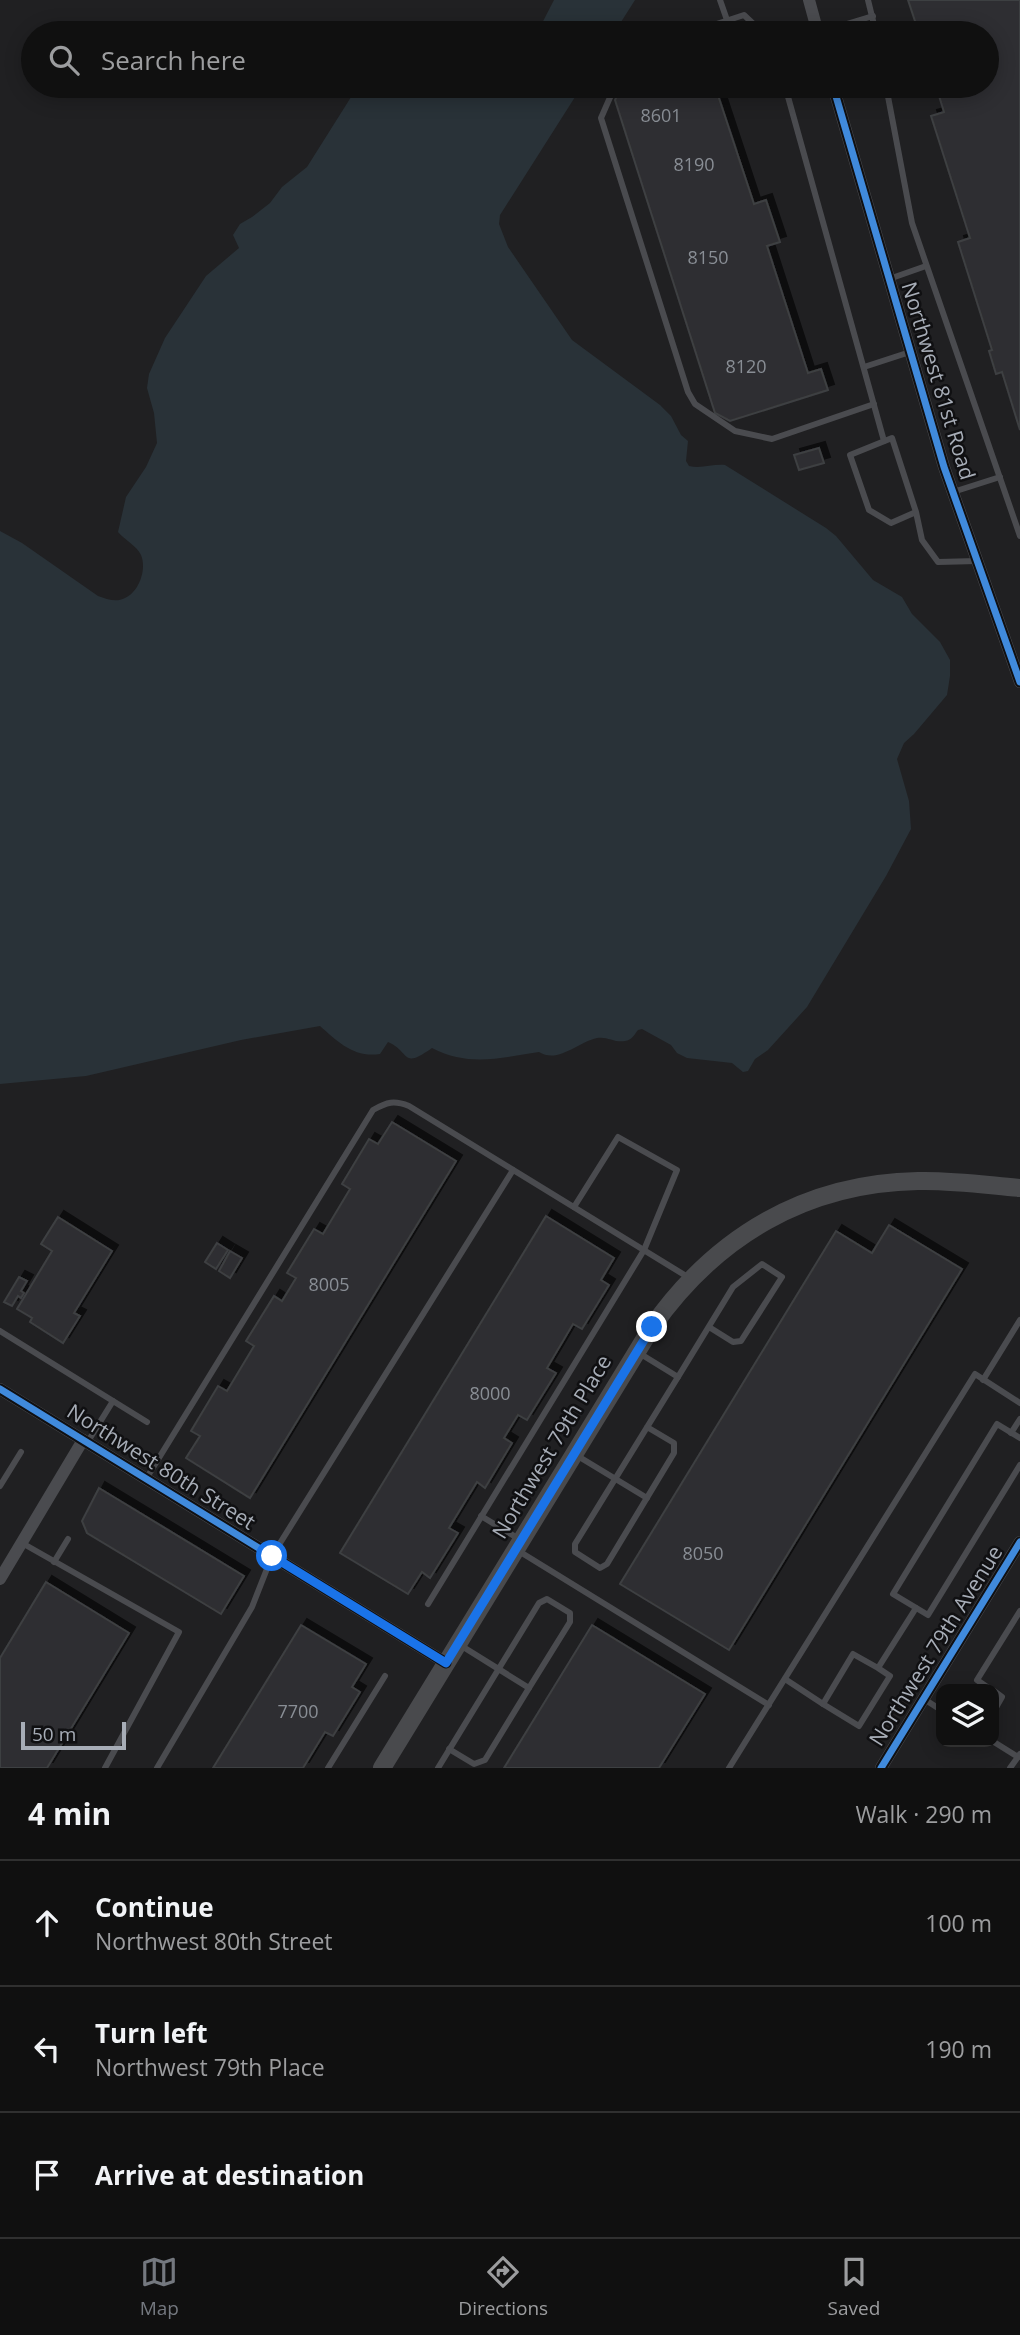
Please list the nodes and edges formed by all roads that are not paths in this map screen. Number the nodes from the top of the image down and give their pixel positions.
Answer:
1 (720, 0) edge
2 (809, 0) edge
3 (868, 0) edge
4 (873, 16) junction
5 (727, 20) junction
6 (724, 21) edge
7 (750, 21) edge
8 (814, 21) edge
9 (857, 21) edge
10 (874, 21) edge
11 (610, 98) edge
12 (788, 98) edge
13 (836, 98) edge
14 (888, 98) edge
15 (926, 266) junction
16 (889, 279) junction
17 (910, 352) junction
18 (864, 367) junction
19 (874, 404) junction
20 (884, 441) junction
21 (1000, 477) junction
22 (953, 492) junction
23 (916, 512) junction
24 (1020, 536) edge
25 (977, 561) junction
26 (1020, 682) edge
27 (513, 1170) junction
28 (1020, 1188) edge
29 (574, 1207) junction
30 (644, 1250) junction
31 (691, 1279) junction
32 (1020, 1320) edge
33 (709, 1327) junction
34 (0, 1331) edge
35 (637, 1352) junction
36 (678, 1377) junction
37 (983, 1380) junction
38 (0, 1389) edge
39 (114, 1401) junction
40 (1020, 1403) edge
41 (1020, 1419) edge
42 (147, 1422) dead end
43 (647, 1427) junction
44 (1012, 1433) junction
45 (1020, 1438) edge
46 (85, 1442) junction
47 (21, 1452) dead end
48 (574, 1454) junction
49 (1020, 1465) edge
50 (146, 1479) junction
51 (615, 1479) junction
52 (0, 1486) edge
53 (647, 1498) junction
54 (481, 1516) junction
55 (68, 1539) dead end
56 (1020, 1542) edge
57 (22, 1543) junction
58 (519, 1545) junction
59 (272, 1556) junction
60 (54, 1562) junction
61 (2, 1570) edge
62 (428, 1604) dead end
63 (916, 1608) junction
64 (1020, 1611) edge
65 (458, 1644) junction
66 (446, 1663) junction
67 (878, 1668) junction
68 (498, 1669) junction
69 (385, 1676) dead end
70 (785, 1679) junction
71 (983, 1684) edge
72 (529, 1688) junction
73 (924, 1699) junction
74 (769, 1704) junction
75 (823, 1704) junction
76 (936, 1707) edge
77 (999, 1745) edge
78 (449, 1749) junction
79 (1019, 1755) edge
80 (330, 1767) edge
81 (105, 1768) edge
82 (157, 1768) edge
83 (382, 1768) edge
84 (438, 1768) edge
85 (729, 1768) edge
86 (881, 1768) edge
87 (1010, 1768) edge

1 - 5 lane
2 - 8 street
3 - 4 lane
4 - 9 lane
4 - 10 lane
5 - 6 lane
5 - 7 lane
11 - 19 lane
12 - 18 lane
13 - 16 street, Northwest 81st Road
14 - 15 lane
15 - 16 lane
15 - 21 lane
16 - 17 street, Northwest 81st Road
17 - 18 lane
17 - 22 street, Northwest 81st Road
18 - 19 lane
19 - 20 lane
20 - 23 lane
20 - 23 lane
21 - 22 lane
21 - 24 lane
22 - 25 street, Northwest 81st Road
23 - 25 lane
25 - 26 street, Northwest 81st Road
27 - 29 lane
27 - 50 lane
27 - 59 lane
28 - 31 main road, Northwest 79th Place
29 - 30 lane
29 - 30 lane
30 - 31 lane
30 - 54 lane
31 - 35 main road, Northwest 79th Place
32 - 37 lane
33 - 33 lane
33 - 36 lane
34 - 39 lane
35 - 36 lane
35 - 48 main road, Northwest 79th Place
36 - 43 lane
37 - 40 lane
37 - 70 lane
38 - 46 street, Northwest 80th Street
39 - 42 lane
39 - 46 lane
41 - 44 lane
43 - 51 lane
43 - 53 lane
44 - 45 lane
44 - 63 lane
46 - 50 street, Northwest 80th Street
46 - 57 street
47 - 52 lane
48 - 51 lane
48 - 58 main road, Northwest 79th Place
49 - 63 lane
50 - 59 street, Northwest 80th Street
51 - 53 lane
51 - 53 lane
54 - 58 lane
54 - 62 lane
55 - 60 lane
56 - 73 street, Northwest 79th Avenue
57 - 60 lane
57 - 61 street
58 - 65 main road, Northwest 79th Place
58 - 74 lane
59 - 66 street, Northwest 80th Street
59 - 82 lane
60 - 81 lane
63 - 67 lane
64 - 71 lane
65 - 66 main road, Northwest 79th Place
65 - 68 lane
66 - 83 main road, Northwest 79th Place
67 - 75 lane
67 - 75 lane
68 - 72 lane
68 - 72 lane
68 - 78 lane
69 - 80 lane
70 - 74 lane
70 - 75 lane
72 - 78 lane
73 - 76 lane
73 - 86 street, Northwest 79th Avenue
74 - 85 lane
77 - 79 lane
78 - 84 lane
79 - 87 lane

